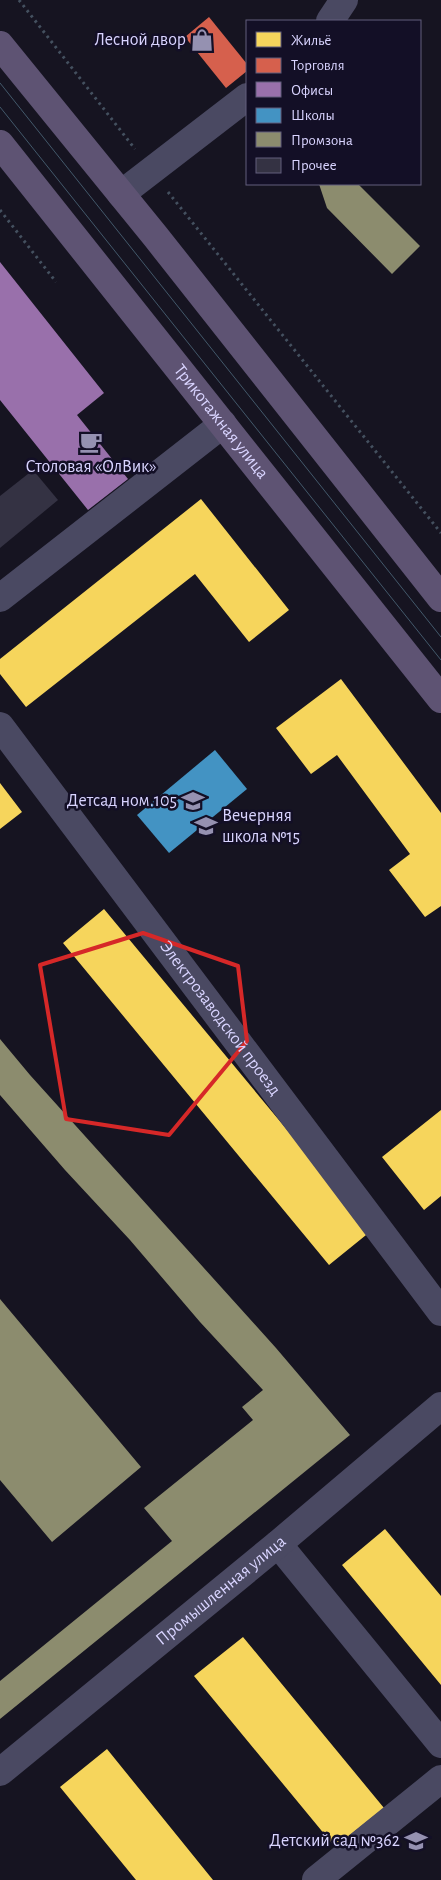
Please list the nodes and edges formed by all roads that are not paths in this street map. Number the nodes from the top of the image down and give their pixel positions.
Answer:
1 (344, 0) edge
2 (331, 20) edge
3 (0, 45) edge
4 (246, 98) edge
5 (0, 144) edge
6 (121, 194) junction
7 (223, 424) junction
8 (0, 598) edge
9 (441, 598) edge
10 (441, 699) edge
11 (0, 726) edge
12 (441, 1312) edge
13 (441, 1406) edge
14 (278, 1544) junction
15 (441, 1744) edge
16 (0, 1772) edge
17 (441, 1779) edge
18 (316, 1880) edge

1 - 2 street
3 - 6 main road
4 - 6 street
5 - 7 main road, Трикотажная улица
6 - 9 main road
7 - 8 street
7 - 10 main road, Трикотажная улица
11 - 12 street, Электрозаводской проезд
13 - 14 street, Промышленная улица
14 - 15 street
14 - 16 street, Промышленная улица
17 - 18 street

